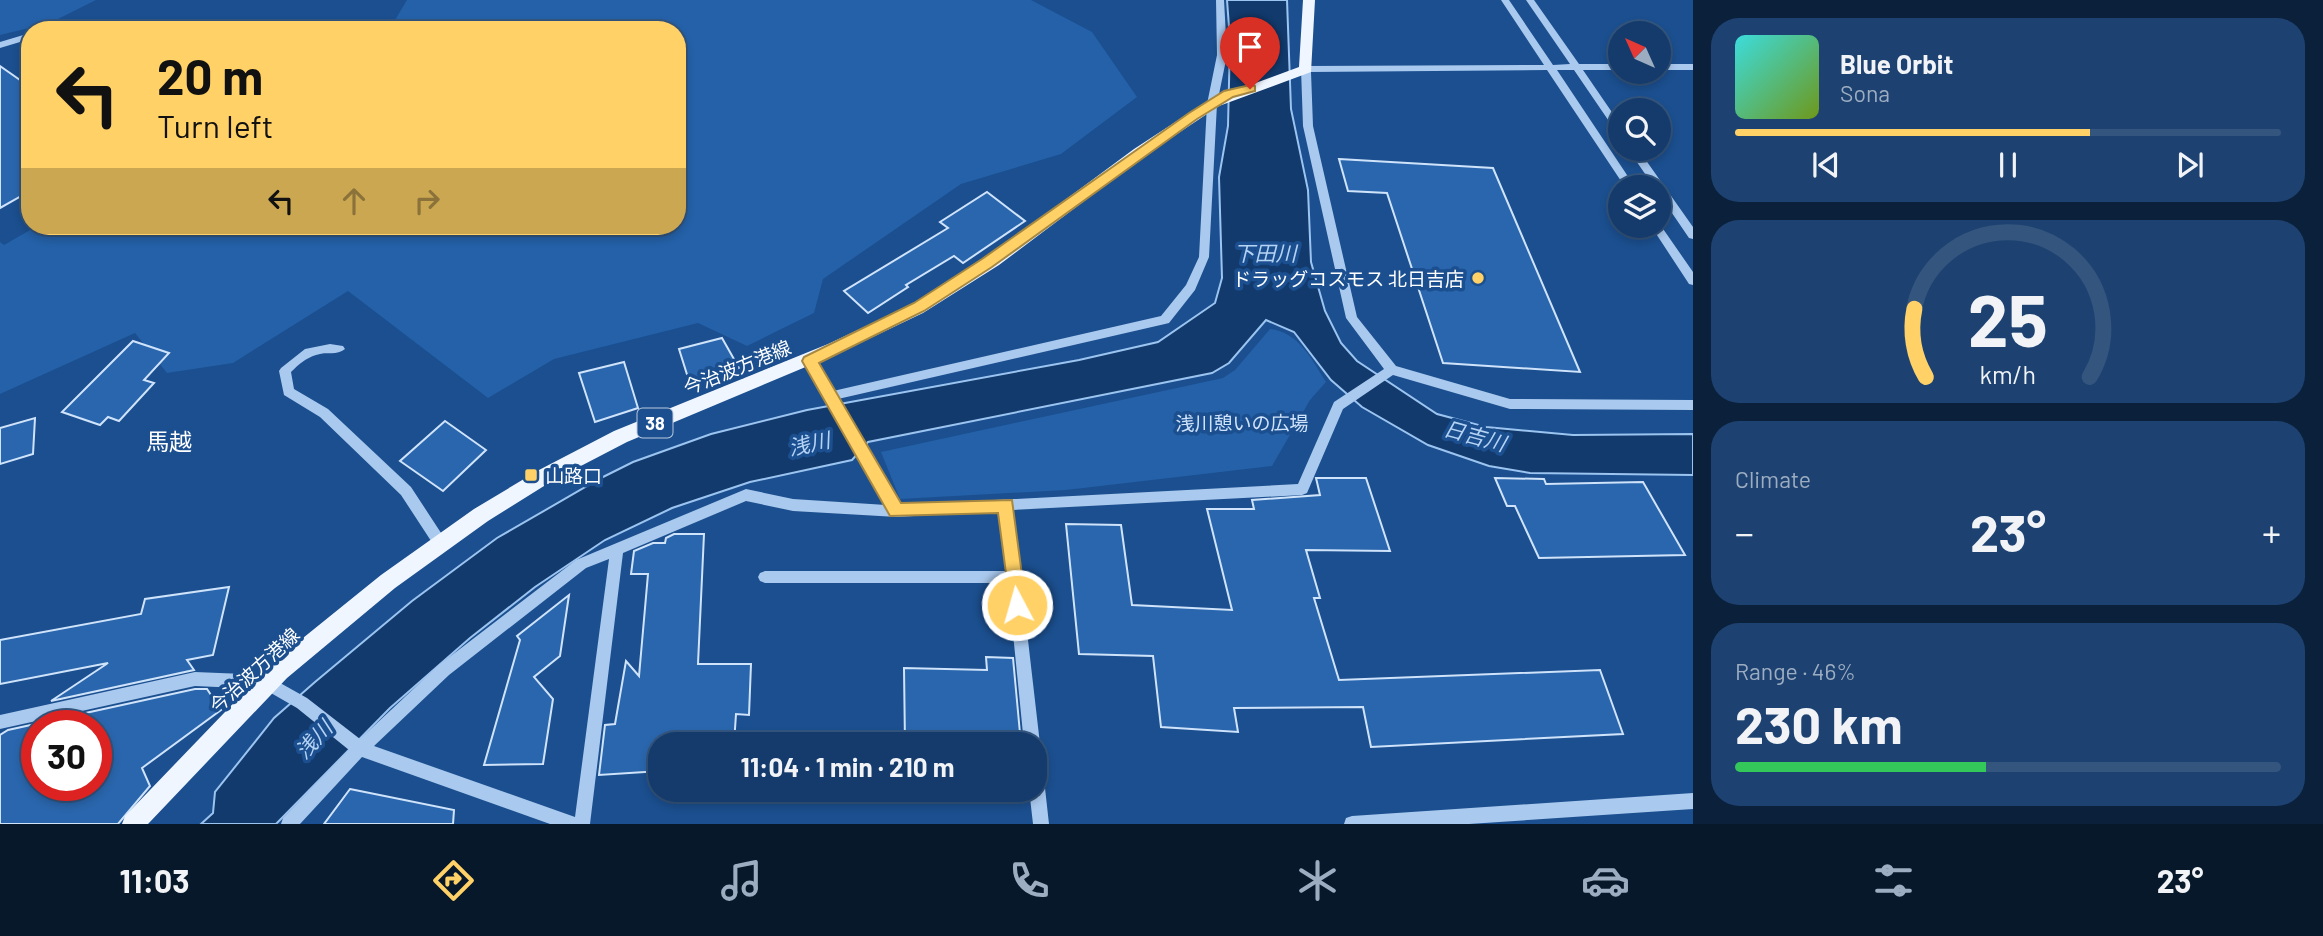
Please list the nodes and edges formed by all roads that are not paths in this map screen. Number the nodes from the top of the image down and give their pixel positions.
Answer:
1 (1220, 0) edge
2 (1309, 0) edge
3 (1505, 0) edge
4 (1530, 0) edge
5 (21, 39) edge
6 (0, 45) edge
7 (1575, 66) junction
8 (1608, 66) edge
9 (1550, 67) junction
10 (1671, 67) edge
11 (1693, 67) edge
12 (1307, 69) junction
13 (1212, 104) junction
14 (1608, 114) edge
15 (1641, 161) edge
16 (1622, 175) edge
17 (1693, 235) edge
18 (1664, 238) edge
19 (1693, 281) edge
20 (339, 349) dead end
21 (809, 361) junction
22 (1391, 370) junction
23 (831, 396) junction
24 (1693, 405) edge
25 (1006, 505) junction
26 (897, 511) junction
27 (440, 542) junction
28 (617, 549) junction
29 (765, 577) dead end
30 (1014, 577) junction
31 (266, 682) junction
32 (302, 703) joint
33 (0, 722) edge
34 (1031, 732) edge
35 (360, 750) junction
36 (1693, 801) edge
37 (1039, 802) edge
38 (132, 824) edge
39 (289, 824) edge
40 (572, 824) edge
41 (582, 824) edge
42 (1041, 824) edge
43 (1352, 824) edge
44 (1359, 824) edge

1 - 13 street
2 - 12 main road
3 - 9 street
4 - 7 street
5 - 6 street
7 - 8 street
7 - 9 street
7 - 14 street
9 - 12 street
9 - 16 street
10 - 11 street
12 - 13 main road, 今治波方港線 / 38
12 - 22 street
13 - 21 main road, 今治波方港線 / 38
13 - 23 street
15 - 17 street
18 - 19 street
20 - 27 street
21 - 23 street
21 - 27 main road, 今治波方港線 / 38
22 - 24 street
22 - 25 street
23 - 26 street
25 - 26 street
25 - 30 street
26 - 28 street
27 - 31 main road, 今治波方港線 / 38
28 - 35 street
28 - 41 street
29 - 30 street
30 - 34 street
31 - 32 street
31 - 33 street
31 - 38 main road, 今治波方港線 / 38
32 - 35 street
35 - 39 street
35 - 40 street
36 - 44 street
37 - 42 street
43 - 44 street

